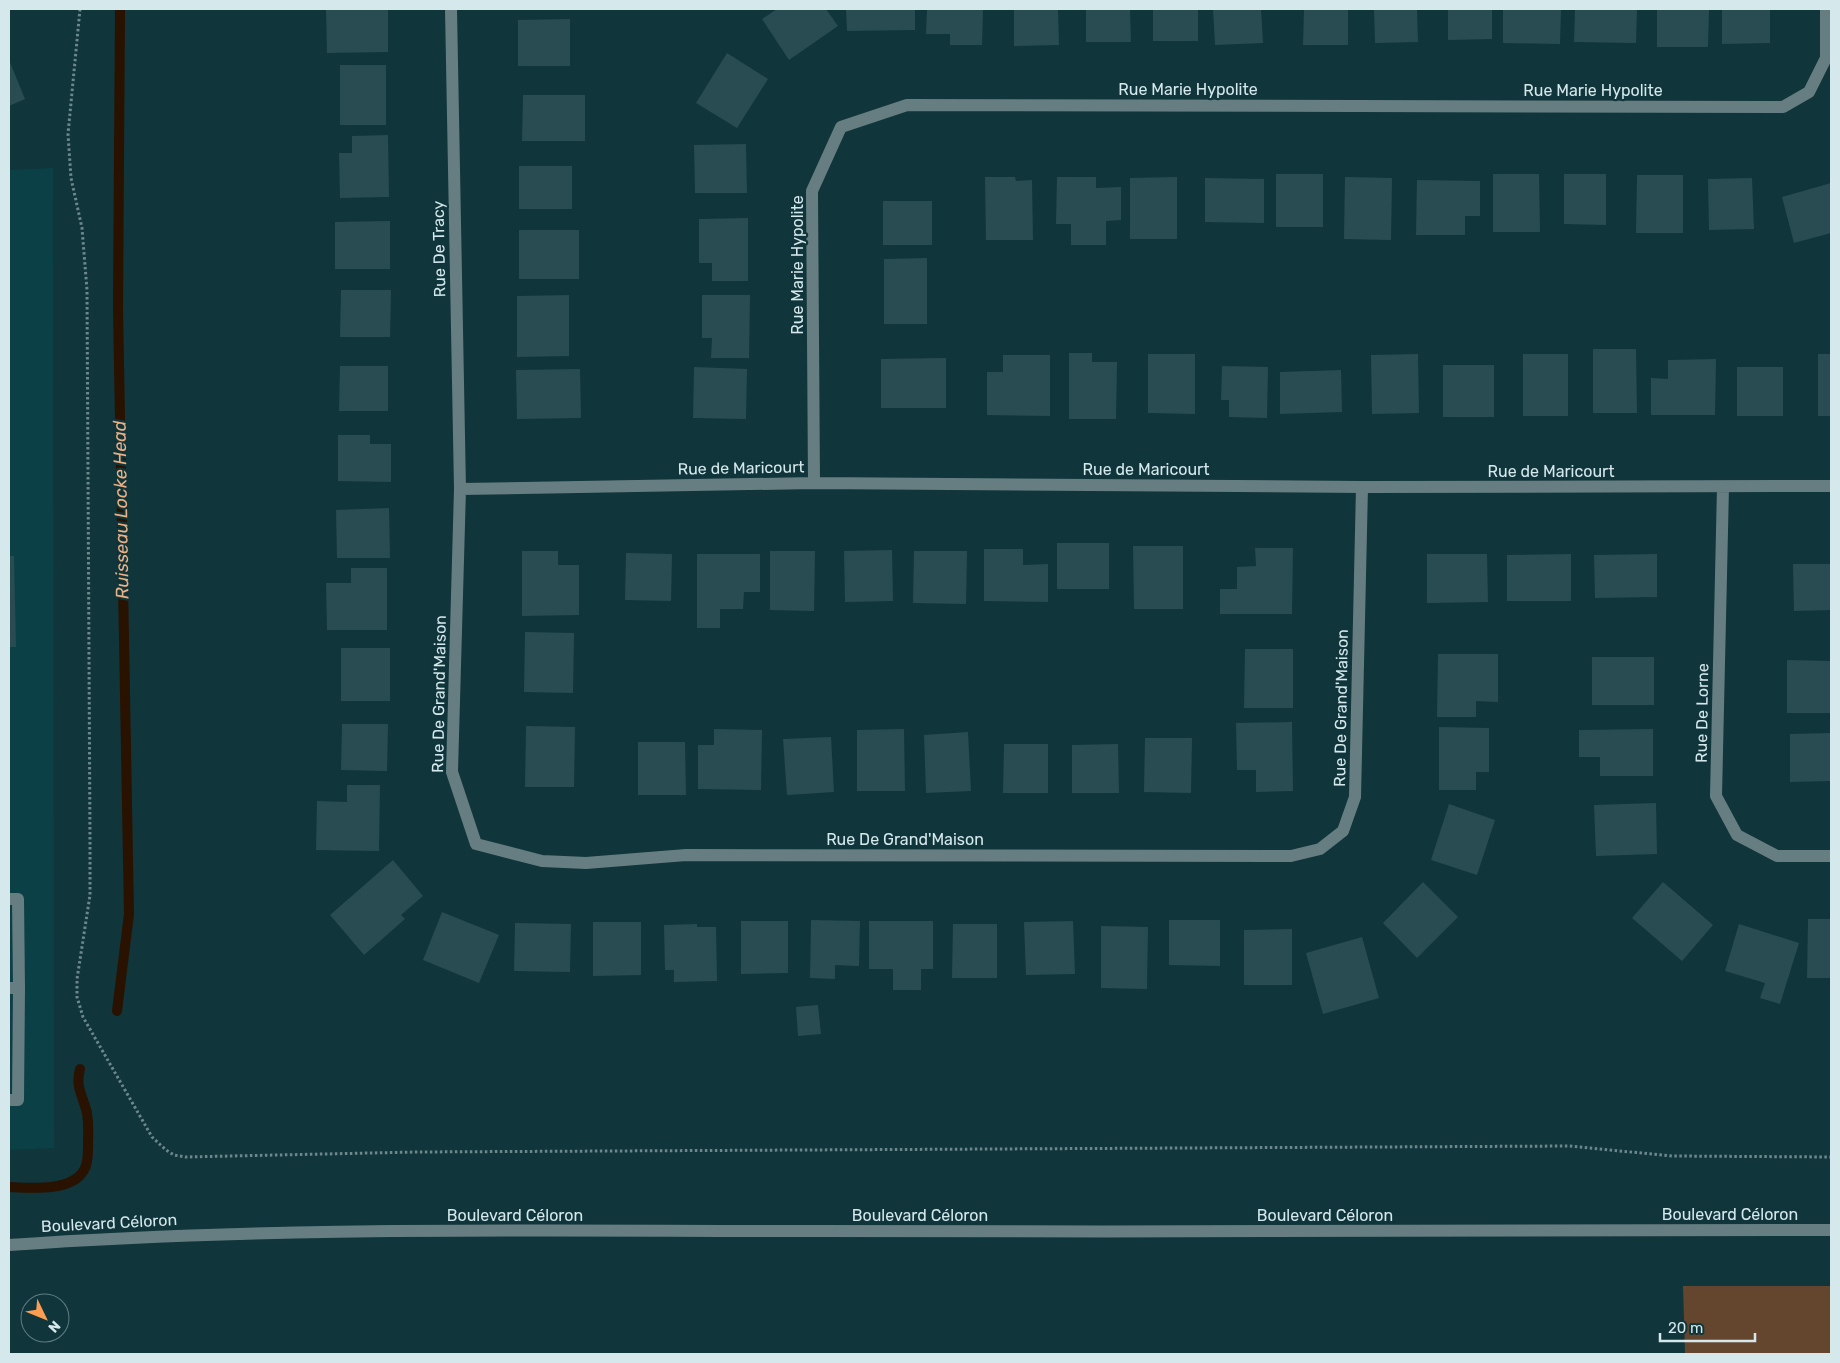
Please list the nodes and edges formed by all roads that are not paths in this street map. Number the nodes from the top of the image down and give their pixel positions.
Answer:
1 (451, 9) edge
2 (1826, 9) edge
3 (814, 483) junction
4 (1831, 486) edge
5 (1723, 487) junction
6 (1362, 488) junction
7 (460, 489) junction
8 (1831, 856) edge
9 (9, 899) edge
10 (14, 988) edge
11 (9, 1100) edge
12 (1831, 1230) edge
13 (9, 1245) edge

1 - 7 street, Rue De Tracy
2 - 3 street, Rue Marie Hypolite
3 - 6 street, Rue de Maricourt
3 - 7 street, Rue de Maricourt
4 - 5 street, Rue de Maricourt
5 - 6 street, Rue de Maricourt
5 - 8 street, Rue De Lorne
6 - 7 street, Rue De Grand'Maison
9 - 10 street
10 - 11 street
12 - 13 street, Boulevard Céloron

